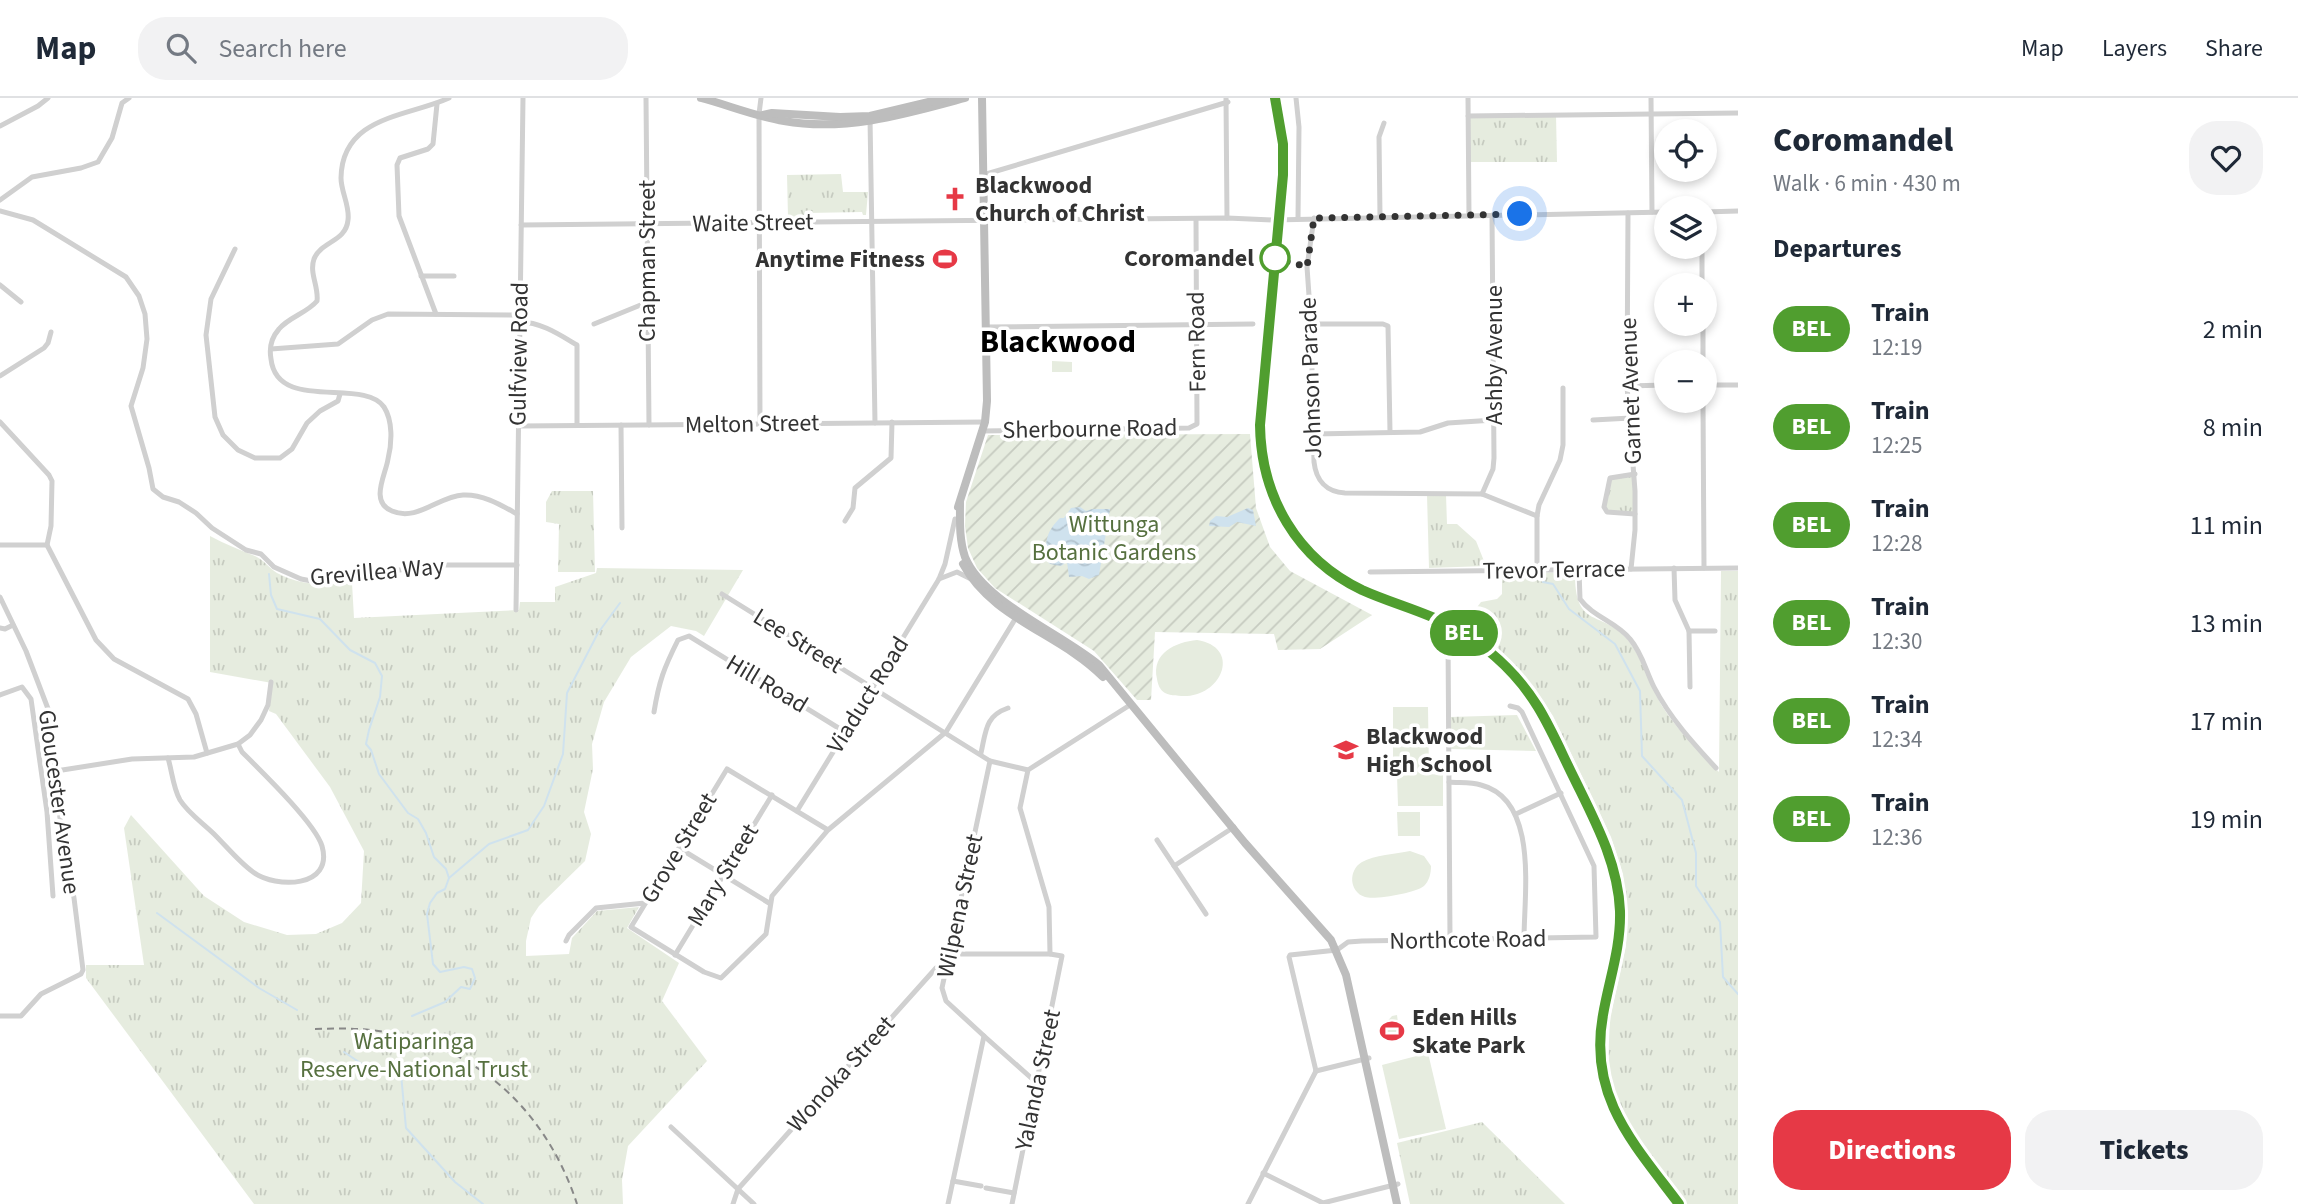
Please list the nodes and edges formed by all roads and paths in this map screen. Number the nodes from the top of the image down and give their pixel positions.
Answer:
1 (48, 98) edge
2 (129, 98) edge
3 (449, 98) edge
4 (523, 98) edge
5 (646, 98) edge
6 (701, 98) edge
7 (761, 98) edge
8 (945, 98) edge
9 (965, 98) edge
10 (975, 98) edge
11 (1296, 98) edge
12 (1468, 98) edge
13 (1651, 98) edge
14 (983, 100) edge
15 (1227, 100) edge
16 (437, 104) junction
17 (1738, 113) edge
18 (761, 114) junction
19 (1652, 114) junction
20 (1468, 116) junction
21 (870, 119) junction
22 (1384, 123) dead end
23 (0, 126) edge
24 (985, 174) junction
25 (0, 200) edge
26 (0, 211) edge
27 (1738, 211) edge
28 (1652, 212) joint
29 (1717, 212) edge
30 (1628, 213) junction
31 (1469, 215) junction
32 (1492, 215) junction
33 (1380, 216) junction
34 (1227, 218) junction
35 (1298, 218) junction
36 (1314, 218) junction
37 (1196, 219) junction
38 (985, 220) junction
39 (873, 222) junction
40 (759, 223) junction
41 (647, 224) junction
42 (521, 225) junction
43 (235, 249) dead end
44 (421, 276) junction
45 (454, 276) dead end
46 (0, 285) edge
47 (21, 302) dead end
48 (648, 302) junction
49 (436, 314) junction
50 (520, 319) junction
51 (594, 324) dead end
52 (1197, 324) junction
53 (1252, 324) dead end
54 (1311, 324) junction
55 (987, 327) junction
56 (51, 332) dead end
57 (271, 349) junction
58 (0, 376) edge
59 (1654, 385) edge
60 (1717, 385) edge
61 (1738, 385) edge
62 (1628, 386) junction
63 (1563, 387) dead end
64 (340, 394) junction
65 (1703, 413) edge
66 (1631, 418) junction
67 (1494, 420) junction
68 (1593, 420) dead end
69 (0, 422) edge
70 (875, 422) junction
71 (892, 422) junction
72 (985, 422) junction
73 (760, 424) junction
74 (1197, 424) joint
75 (577, 425) junction
76 (621, 425) junction
77 (649, 425) junction
78 (519, 426) junction
79 (982, 431) junction
80 (1390, 432) junction
81 (1314, 434) junction
82 (1635, 474) junction
83 (1482, 494) junction
84 (960, 503) junction
85 (517, 514) junction
86 (1635, 514) junction
87 (1536, 516) junction
88 (955, 519) junction
89 (845, 521) dead end
90 (622, 528) dead end
91 (0, 545) edge
92 (47, 545) junction
93 (517, 565) junction
94 (1674, 568) junction
95 (1704, 568) junction
96 (1738, 568) edge
97 (1631, 569) junction
98 (1537, 570) junction
99 (1578, 570) junction
100 (1370, 572) dead end
101 (939, 579) junction
102 (971, 579) junction
103 (722, 594) dead end
104 (0, 597) edge
105 (516, 610) dead end
106 (1018, 614) junction
107 (13, 625) junction
108 (0, 628) edge
109 (1689, 631) junction
110 (1716, 631) dead end
111 (1448, 638) dead end
112 (271, 682) dead end
113 (1690, 687) dead end
114 (873, 688) junction
115 (0, 695) edge
116 (1130, 705) junction
117 (1510, 706) dead end
118 (1008, 708) dead end
119 (654, 712) dead end
120 (845, 732) junction
121 (946, 732) junction
122 (238, 744) junction
123 (981, 753) junction
124 (207, 754) junction
125 (168, 758) junction
126 (990, 761) junction
127 (1716, 768) dead end
128 (1028, 770) junction
129 (56, 771) junction
130 (1449, 782) junction
131 (1561, 793) junction
132 (772, 795) junction
133 (797, 811) junction
134 (1516, 814) junction
135 (1234, 827) junction
136 (828, 830) junction
137 (1157, 840) dead end
138 (679, 848) junction
139 (1174, 866) junction
140 (723, 875) junction
141 (53, 897) dead end
142 (645, 903) junction
143 (769, 903) junction
144 (1206, 914) dead end
145 (1450, 939) junction
146 (1524, 939) junction
147 (566, 941) dead end
148 (1339, 948) junction
149 (949, 954) junction
150 (1050, 954) junction
151 (675, 956) junction
152 (947, 966) junction
153 (0, 1016) edge
154 (984, 1035) junction
155 (1367, 1058) junction
156 (1316, 1072) junction
157 (1038, 1084) junction
158 (671, 1127) dead end
159 (1263, 1174) junction
160 (953, 1181) junction
161 (1396, 1185) junction
162 (738, 1189) junction
163 (1014, 1193) junction
164 (733, 1204) edge
165 (754, 1204) edge
166 (948, 1204) edge
167 (1012, 1204) edge
168 (1248, 1204) edge
169 (1400, 1204) edge

1 - 23 street
2 - 25 street
3 - 16 street
4 - 42 street, Gulfview Road
5 - 41 street, Chapman Street
6 - 18 main road
7 - 18 street
8 - 21 main road
9 - 21 main road
10 - 14 main road
11 - 35 street
12 - 20 street
13 - 19 street
14 - 24 main road
15 - 24 street
15 - 34 street
16 - 44 street
16 - 57 street
17 - 19 street
18 - 21 main road
18 - 40 street
19 - 20 street
19 - 28 street
20 - 31 street
21 - 39 street
22 - 33 street
24 - 38 main road
26 - 93 street, Grevillea Way
27 - 29 street
28 - 30 street, Waite Street
30 - 32 street, Waite Street
30 - 62 street, Garnet Avenue
31 - 32 street, Waite Street
31 - 33 street, Waite Street
32 - 67 street, Ashby Avenue
33 - 36 street, Waite Street
34 - 35 street, Waite Street
34 - 37 street, Waite Street
35 - 36 street, Waite Street
36 - 54 street, Johnson Parade
37 - 38 street, Waite Street
37 - 52 street, Fern Road
38 - 39 street, Waite Street
38 - 55 main road
39 - 40 street, Waite Street
39 - 70 street
40 - 41 street, Waite Street
40 - 73 street
41 - 42 street, Waite Street
41 - 48 street, Chapman Street
42 - 50 street, Gulfview Road
43 - 64 street
44 - 45 street
44 - 49 street
46 - 47 street
48 - 51 street
48 - 77 street, Chapman Street
49 - 50 street
49 - 57 street
50 - 75 street
50 - 78 street, Gulfview Road
52 - 53 street
52 - 55 street
52 - 74 street, Fern Road
54 - 80 street
54 - 81 street, Johnson Parade
55 - 72 main road
56 - 58 street
57 - 64 street
59 - 62 street
60 - 61 street
62 - 66 street, Garnet Avenue
63 - 87 street
64 - 85 street
65 - 95 street
66 - 68 street
66 - 82 street, Garnet Avenue
67 - 80 street
67 - 83 street, Ashby Avenue
69 - 92 street
70 - 71 street, Melton Street
70 - 73 street, Melton Street
71 - 72 street, Melton Street
71 - 89 street
72 - 79 main road
73 - 77 street, Melton Street
74 - 79 street, Sherbourne Road
75 - 76 street, Melton Street
75 - 78 street, Melton Street
76 - 77 street, Melton Street
76 - 90 street
78 - 85 street, Gulfview Road
79 - 84 main road
80 - 81 street
81 - 83 street, Johnson Parade
82 - 86 street, Garnet Avenue
82 - 86 street
83 - 87 street, Johnson Parade
84 - 88 main road
84 - 106 main road
85 - 93 street, Gulfview Road
86 - 97 street, Garnet Avenue
87 - 98 street
88 - 101 street, Viaduct Road
88 - 102 main road
91 - 92 street
92 - 124 street
93 - 105 street, Gulfview Road
94 - 95 street, Trevor Terrace
94 - 97 street, Trevor Terrace
94 - 109 street
95 - 96 street, Trevor Terrace
97 - 99 street, Trevor Terrace
98 - 99 street, Trevor Terrace
98 - 100 street, Trevor Terrace
99 - 127 street
101 - 102 street
101 - 114 street, Viaduct Road
102 - 106 main road
103 - 114 street, Lee Street
104 - 107 street, Gloucester Avenue
106 - 116 main road
106 - 121 street
107 - 108 street
107 - 129 street, Gloucester Avenue
109 - 110 street
109 - 113 street
111 - 130 street
112 - 122 street
114 - 120 street, Viaduct Road
114 - 121 street, Lee Street
115 - 141 street, Gloucester Avenue
116 - 128 street
116 - 135 main road
117 - 131 street
118 - 123 street
119 - 120 street, Hill Road
120 - 133 street, Viaduct Road
121 - 123 street
121 - 136 street
122 - 124 street
122 - 125 street
123 - 126 street
124 - 125 street
125 - 129 street
126 - 128 street
126 - 149 street, Wilpena Street
128 - 150 street
129 - 153 street, Gloucester Avenue
130 - 134 street
130 - 145 street
131 - 134 street
131 - 146 street, Northcote Road
132 - 133 street
132 - 138 street, Grove Street
132 - 140 street, Mary Street
133 - 136 street
134 - 146 street
135 - 139 street
135 - 148 main road
136 - 143 street
137 - 139 street
138 - 140 street
138 - 142 street, Grove Street
139 - 144 street
140 - 143 street
140 - 151 street, Mary Street
142 - 147 street
142 - 151 street, Grove Street
143 - 151 street
145 - 146 street, Northcote Road
145 - 148 street, Northcote Road
148 - 155 main road
148 - 156 street, Northcote Road
149 - 150 street
149 - 152 street, Wilpena Street
150 - 157 street, Yalanda Street
152 - 154 street, Wilpena Street
152 - 162 street, Wonoka Street
154 - 157 street, Wilpena Street
154 - 160 street
155 - 156 street
155 - 161 main road
156 - 159 street
157 - 163 street, Yalanda Street
158 - 162 street
159 - 161 street
159 - 168 street
160 - 163 street
160 - 166 street
161 - 169 main road
162 - 164 street
162 - 165 street
163 - 167 street, Yalanda Street

